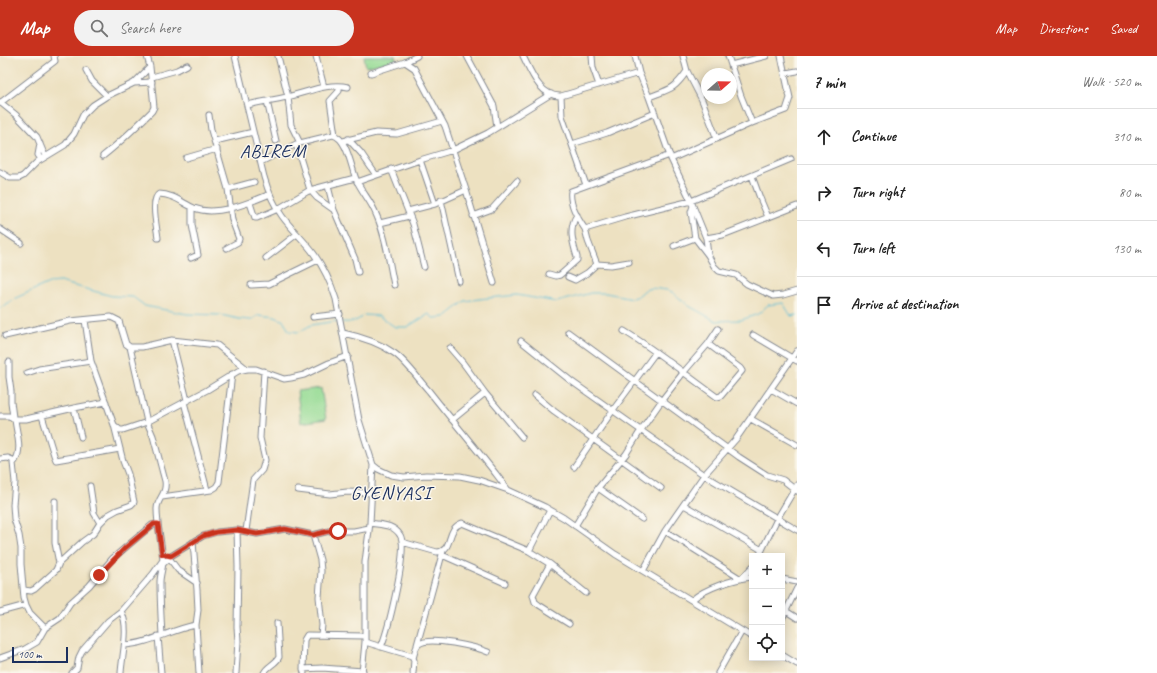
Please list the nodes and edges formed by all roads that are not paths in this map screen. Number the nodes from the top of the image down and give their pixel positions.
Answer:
1 (54, 56) edge
2 (147, 56) edge
3 (234, 56) edge
4 (278, 56) edge
5 (316, 56) edge
6 (467, 56) edge
7 (523, 56) edge
8 (592, 56) edge
9 (635, 56) edge
10 (683, 56) edge
11 (728, 56) edge
12 (766, 56) edge
13 (781, 56) edge
14 (416, 57) edge
15 (405, 62) junction
16 (186, 65) dead end
17 (731, 65) junction
18 (150, 67) junction
19 (414, 68) junction
20 (86, 70) dead end
21 (687, 71) junction
22 (797, 71) edge
23 (371, 73) dead end
24 (639, 73) junction
25 (786, 73) junction
26 (152, 79) junction
27 (134, 83) junction
28 (599, 85) junction
29 (339, 86) junction
30 (348, 87) dead end
31 (324, 88) junction
32 (553, 95) junction
33 (107, 96) junction
34 (561, 96) junction
35 (288, 97) junction
36 (649, 97) junction
37 (267, 101) junction
38 (0, 102) edge
39 (247, 105) junction
40 (560, 106) junction
41 (655, 113) junction
42 (209, 115) dead end
43 (442, 121) junction
44 (752, 123) junction
45 (497, 127) junction
46 (253, 132) junction
47 (335, 135) junction
48 (717, 138) junction
49 (345, 140) junction
50 (215, 141) junction
51 (276, 142) dead end
52 (298, 144) junction
53 (572, 144) junction
54 (217, 149) junction
55 (453, 150) junction
56 (103, 156) dead end
57 (43, 157) junction
58 (671, 157) junction
59 (186, 158) dead end
60 (791, 159) dead end
61 (420, 160) junction
62 (261, 162) junction
63 (391, 170) junction
64 (0, 172) edge
65 (376, 175) junction
66 (752, 176) junction
67 (356, 180) junction
68 (517, 181) dead end
69 (254, 182) dead end
70 (586, 185) junction
71 (328, 186) junction
72 (228, 189) junction
73 (310, 190) junction
74 (466, 190) junction
75 (270, 194) junction
76 (441, 200) junction
77 (250, 203) junction
78 (685, 203) junction
79 (436, 204) junction
80 (692, 204) junction
81 (797, 206) edge
82 (192, 207) junction
83 (230, 208) junction
84 (278, 209) junction
85 (334, 210) junction
86 (691, 212) junction
87 (409, 214) junction
88 (577, 215) junction
89 (474, 216) junction
90 (768, 216) junction
91 (697, 217) junction
92 (380, 223) junction
93 (0, 229) edge
94 (585, 229) junction
95 (297, 234) junction
96 (158, 238) dead end
97 (694, 238) junction
98 (706, 238) junction
99 (21, 243) dead end
100 (674, 246) dead end
101 (226, 248) dead end
102 (708, 255) junction
103 (191, 258) dead end
104 (266, 258) dead end
105 (318, 260) junction
106 (629, 262) dead end
107 (597, 264) junction
108 (424, 267) dead end
109 (358, 272) dead end
110 (549, 274) dead end
111 (568, 277) dead end
112 (459, 280) dead end
113 (494, 283) dead end
114 (251, 285) dead end
115 (394, 285) dead end
116 (797, 292) edge
117 (313, 318) dead end
118 (341, 319) junction
119 (84, 320) junction
120 (718, 329) dead end
121 (568, 332) dead end
122 (624, 332) dead end
123 (343, 333) junction
124 (753, 335) dead end
125 (5, 336) dead end
126 (172, 340) junction
127 (521, 341) dead end
128 (708, 344) junction
129 (130, 347) junction
130 (450, 348) dead end
131 (797, 351) edge
132 (656, 352) junction
133 (348, 356) junction
134 (795, 360) edge
135 (91, 361) junction
136 (9, 362) dead end
137 (247, 369) junction
138 (264, 371) junction
139 (27, 373) dead end
140 (683, 373) junction
141 (232, 374) junction
142 (635, 381) junction
143 (771, 389) junction
144 (485, 393) junction
145 (535, 395) dead end
146 (662, 400) junction
147 (185, 401) junction
148 (106, 402) junction
149 (797, 404) edge
150 (74, 408) junction
151 (613, 410) junction
152 (0, 416) edge
153 (42, 416) junction
154 (14, 418) junction
155 (751, 419) junction
156 (452, 420) junction
157 (147, 422) junction
158 (114, 425) junction
159 (641, 430) junction
160 (81, 437) dead end
161 (522, 437) dead end
162 (593, 439) junction
163 (797, 445) edge
164 (120, 449) junction
165 (727, 449) junction
166 (0, 459) edge
167 (621, 460) junction
168 (15, 461) junction
169 (374, 465) junction
170 (574, 468) dead end
171 (704, 475) junction
172 (90, 486) dead end
173 (598, 488) junction
174 (661, 488) dead end
175 (796, 488) edge
176 (207, 490) junction
177 (298, 490) dead end
178 (508, 490) junction
179 (372, 493) junction
180 (162, 497) junction
181 (55, 501) dead end
182 (684, 505) junction
183 (550, 510) junction
184 (642, 518) dead end
185 (777, 519) junction
186 (100, 523) junction
187 (158, 524) junction
188 (369, 526) junction
189 (574, 526) junction
190 (237, 530) junction
191 (797, 530) edge
192 (246, 532) junction
193 (665, 532) junction
194 (313, 535) junction
195 (193, 542) junction
196 (402, 542) junction
197 (762, 550) junction
198 (529, 551) junction
199 (443, 553) junction
200 (760, 553) edge
201 (170, 557) junction
202 (163, 559) junction
203 (59, 563) junction
204 (550, 564) junction
205 (644, 571) junction
206 (749, 571) edge
207 (749, 577) edge
208 (742, 578) junction
209 (785, 580) edge
210 (797, 582) edge
211 (197, 583) junction
212 (504, 583) dead end
213 (797, 588) edge
214 (24, 590) junction
215 (586, 593) dead end
216 (692, 600) junction
217 (26, 605) junction
218 (121, 611) junction
219 (786, 611) joint
220 (0, 612) edge
221 (797, 618) edge
222 (277, 623) dead end
223 (569, 624) dead end
224 (196, 625) junction
225 (45, 628) junction
226 (742, 631) junction
227 (160, 635) junction
228 (321, 635) junction
229 (749, 635) edge
230 (365, 636) junction
231 (365, 642) junction
232 (125, 644) junction
233 (417, 645) junction
234 (381, 647) junction
235 (488, 652) dead end
236 (785, 657) edge
237 (0, 658) edge
238 (413, 658) junction
239 (797, 664) edge
240 (77, 671) edge
241 (303, 671) edge
242 (363, 672) edge
243 (72, 673) edge
244 (121, 673) edge
245 (161, 673) edge
246 (199, 673) edge
247 (236, 673) edge
248 (264, 673) edge
249 (413, 673) edge
250 (718, 673) edge

1 - 38 street
2 - 18 street
3 - 39 street
4 - 35 street
5 - 31 street
6 - 45 street
7 - 32 street
8 - 28 street
9 - 24 street
10 - 21 street
11 - 17 street
12 - 17 street
13 - 25 street
14 - 15 street
14 - 19 street
15 - 19 street
15 - 23 street
16 - 26 street
17 - 44 street
18 - 26 street
18 - 27 street
19 - 43 street
20 - 33 street
21 - 36 street
21 - 48 street
22 - 25 street
24 - 28 street
24 - 36 street
25 - 44 street
26 - 27 street
26 - 56 street
27 - 33 street
28 - 34 street
29 - 30 street
29 - 31 street
29 - 47 street
31 - 35 street
32 - 34 street
32 - 40 street
32 - 45 street
33 - 57 street
34 - 40 street
35 - 37 street
35 - 52 street
36 - 41 street
37 - 39 street
37 - 51 street
38 - 57 street
39 - 46 street
40 - 53 street
41 - 53 street
41 - 58 street
42 - 50 street
43 - 49 street
43 - 55 street
44 - 48 street
45 - 55 street
46 - 50 street
46 - 62 street
47 - 49 street
47 - 52 street
48 - 58 street
49 - 65 street
49 - 67 street
50 - 54 street
52 - 62 street
52 - 73 street
53 - 70 street
54 - 59 street
54 - 72 street
55 - 61 street
55 - 74 street
57 - 64 street
58 - 70 street
58 - 80 street
60 - 66 street
61 - 63 street
61 - 79 street
62 - 75 street
63 - 65 street
63 - 87 street
65 - 67 street
66 - 80 street
66 - 90 street
67 - 71 street
67 - 92 street
68 - 89 street
69 - 72 street
70 - 88 street
71 - 73 street
71 - 85 street
72 - 83 street
73 - 84 street
73 - 85 street
74 - 76 street
74 - 89 street
75 - 77 street
75 - 84 street
76 - 79 street
76 - 112 street
77 - 83 street
77 - 84 street
78 - 80 street
78 - 86 street
78 - 94 street
79 - 87 street
80 - 86 street
80 - 91 street
81 - 90 street
82 - 83 street
82 - 96 street
82 - 103 street
83 - 101 street
84 - 95 street
85 - 109 street
86 - 91 street
86 - 97 street
87 - 92 street
87 - 108 street
88 - 94 street
88 - 110 street
89 - 113 street
90 - 98 street
91 - 98 street
92 - 115 street
93 - 99 street
94 - 107 street
95 - 104 street
95 - 105 street
97 - 100 street
97 - 102 street
98 - 102 street
102 - 116 street
105 - 114 street
105 - 118 street
106 - 107 street
107 - 111 street
117 - 118 street
118 - 123 street
119 - 125 street
119 - 129 street
119 - 135 street
120 - 128 street
121 - 142 street
122 - 132 street
123 - 133 street
123 - 156 street
124 - 134 street
126 - 129 street
126 - 137 street
126 - 147 street
127 - 151 street
128 - 140 street
128 - 140 street
129 - 157 street
130 - 144 street
131 - 134 street
132 - 140 street
132 - 142 street
133 - 138 street
133 - 169 street
134 - 143 street
135 - 139 street
135 - 148 street
136 - 154 street
137 - 138 street
137 - 141 street
138 - 192 street
140 - 146 street
141 - 147 street
141 - 176 street
142 - 146 street
142 - 151 street
143 - 149 street
143 - 155 street
144 - 156 street
144 - 161 street
145 - 162 street
146 - 159 street
146 - 165 street
147 - 157 street
147 - 176 street
148 - 150 street
148 - 158 street
150 - 153 street
150 - 160 street
151 - 159 street
151 - 162 street
152 - 154 street
153 - 154 street
153 - 164 street
154 - 168 street
155 - 163 street
155 - 165 street
156 - 178 street
157 - 158 street
157 - 180 street
158 - 164 street
159 - 167 street
159 - 171 street
162 - 167 street
162 - 170 street
164 - 186 street
165 - 171 street
165 - 175 street
166 - 168 street
167 - 173 street
167 - 174 street
168 - 214 street
169 - 178 street
169 - 179 street
171 - 182 street
171 - 185 street
172 - 186 street
173 - 184 street
173 - 189 street
175 - 185 street
176 - 180 street
177 - 179 street
178 - 183 street
179 - 188 street
180 - 187 street
181 - 203 street
182 - 193 street
182 - 197 street
183 - 189 street
183 - 198 street
185 - 191 street
185 - 197 street
186 - 203 street
187 - 202 street
187 - 225 street
188 - 194 street
188 - 196 street
188 - 230 street
189 - 205 street
190 - 192 street
190 - 195 street
190 - 247 street
192 - 194 street
193 - 205 street
193 - 208 street
194 - 228 street
195 - 201 street
195 - 211 street
196 - 199 street
196 - 234 street
197 - 200 street
198 - 199 street
198 - 204 street
199 - 212 street
199 - 233 street
201 - 202 street
201 - 202 street
201 - 211 street
202 - 218 street
202 - 227 street
203 - 214 street
204 - 215 street
204 - 223 street
205 - 216 street
206 - 208 street
207 - 208 street
208 - 216 street
209 - 210 street
211 - 224 street
213 - 219 street
214 - 217 street
216 - 226 street
217 - 220 street
217 - 225 street
218 - 232 street
218 - 240 street
219 - 221 street
222 - 248 street
224 - 227 street
224 - 246 street
225 - 237 street
226 - 229 street
226 - 250 street
227 - 232 street
227 - 245 street
228 - 230 street
228 - 241 street
230 - 231 street
231 - 234 street
231 - 242 street
232 - 244 street
233 - 235 street
233 - 238 street
234 - 238 street
236 - 239 street
238 - 249 street
240 - 243 street
241 - 242 street

